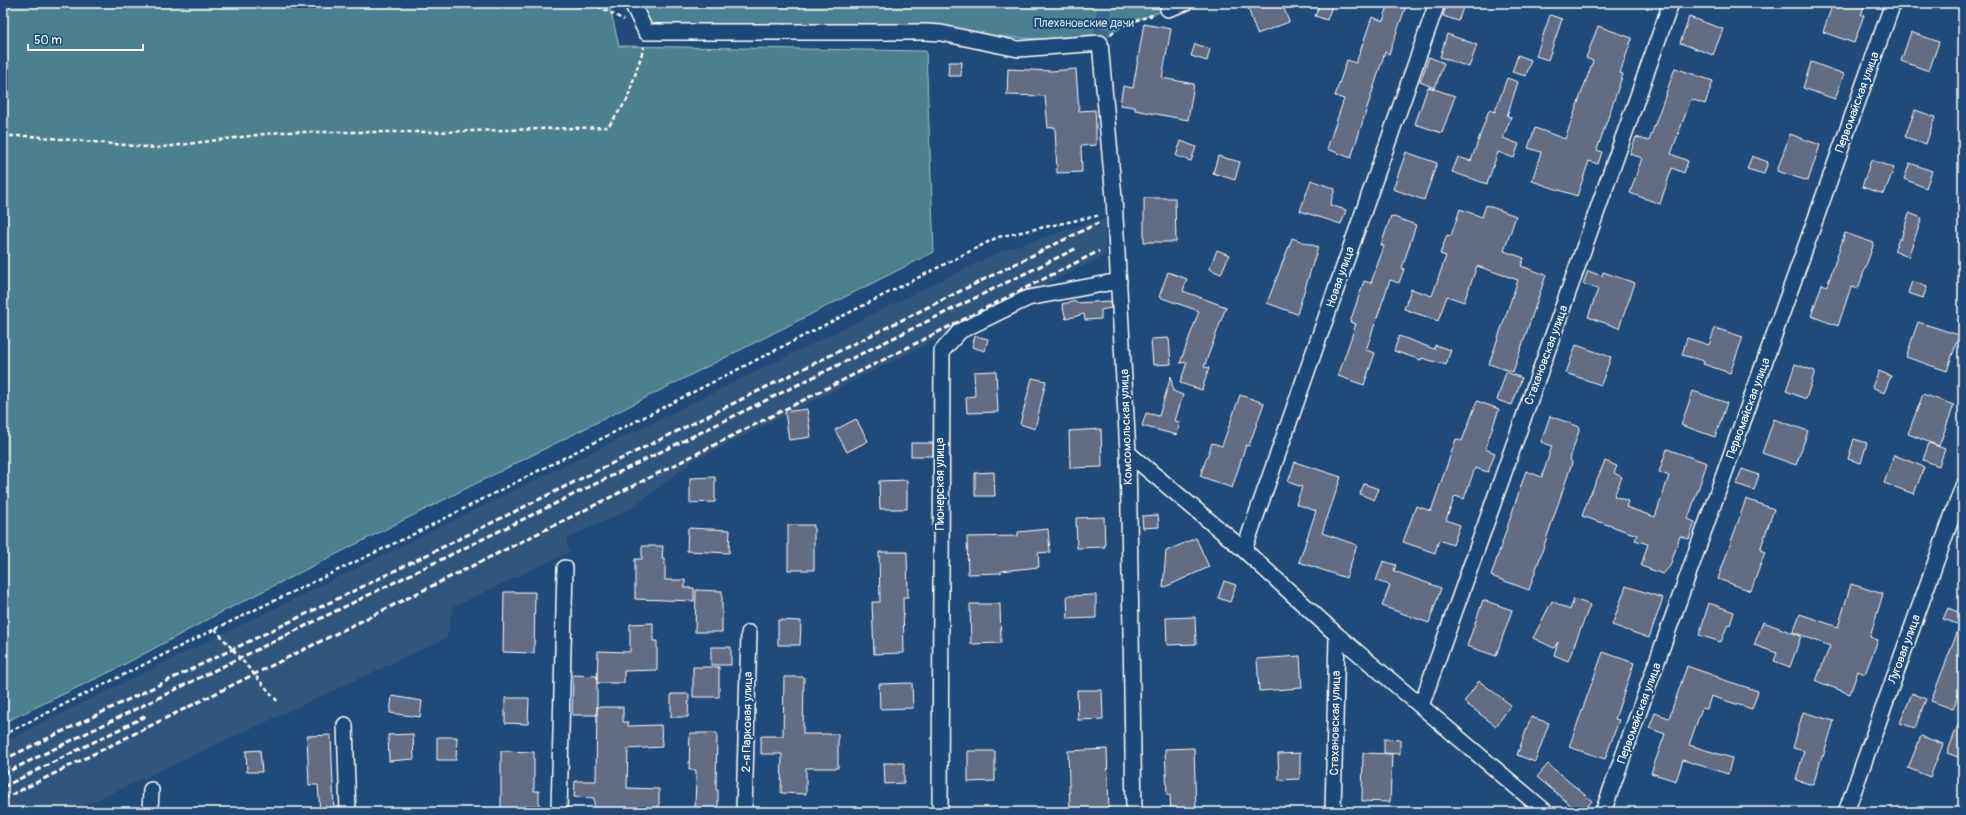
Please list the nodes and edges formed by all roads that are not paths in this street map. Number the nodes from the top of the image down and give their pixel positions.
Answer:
1 (632, 3) edge
2 (1185, 3) edge
3 (1437, 3) edge
4 (1671, 3) edge
5 (1893, 3) edge
6 (1168, 9) road end
7 (1119, 281) junction
8 (1128, 453) junction
9 (1963, 486) edge
10 (1244, 550) junction
11 (565, 568) dead end
12 (749, 633) dead end
13 (1337, 635) junction
14 (1421, 706) junction
15 (345, 726) dead end
16 (151, 790) dead end
17 (150, 812) edge
18 (348, 812) edge
19 (559, 812) edge
20 (744, 812) edge
21 (940, 812) edge
22 (1134, 812) edge
23 (1333, 812) edge
24 (1546, 812) edge
25 (1603, 812) edge
26 (1846, 812) edge

1 - 7 street, Комсомольская улица
2 - 6 street
3 - 10 street, Новая улица
4 - 14 street, Стахановская улица
5 - 25 street, Первомайская улица
7 - 8 street, Комсомольская улица
7 - 21 street, Пионерская улица
8 - 10 street
8 - 22 street, Комсомольская улица
9 - 26 street, Луговая улица
10 - 13 street
11 - 19 street
12 - 20 street, 2-я Парковая улица
13 - 14 street
13 - 23 street, Стахановская улица
14 - 24 street
15 - 18 street
16 - 17 street

